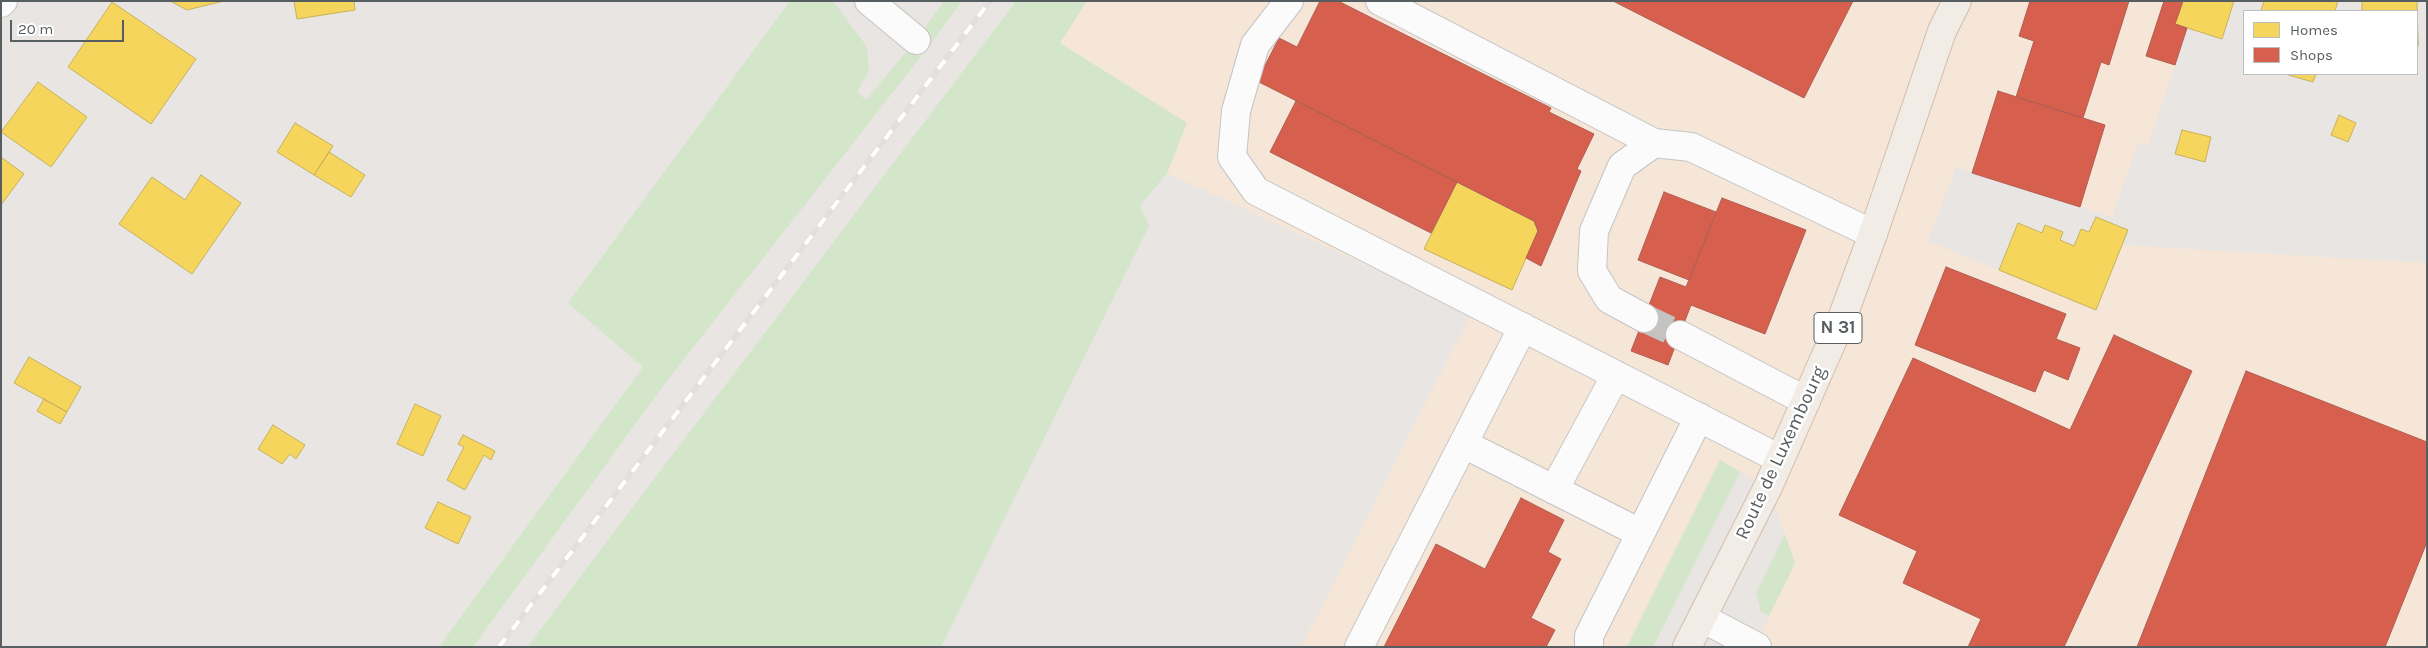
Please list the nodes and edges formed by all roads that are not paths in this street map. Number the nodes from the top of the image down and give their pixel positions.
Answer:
1 (869, 1) edge
2 (1289, 1) edge
3 (1380, 1) edge
4 (1946, 1) edge
5 (1957, 1) edge
6 (1942, 32) junction
7 (916, 40) dead end
8 (1654, 143) junction
9 (1873, 234) junction
10 (1644, 318) tunnel mouth
11 (1523, 327) junction
12 (1680, 335) tunnel mouth
13 (1616, 375) junction
14 (1806, 401) junction
15 (1699, 417) junction
16 (1464, 444) junction
17 (1780, 458) junction
18 (1554, 490) junction
19 (1640, 533) junction
20 (1702, 618) junction
21 (1360, 647) edge
22 (1589, 647) edge
23 (1687, 647) edge
24 (1757, 647) edge

1 - 7 street
2 - 11 street
3 - 8 street
4 - 6 main road, N 31
5 - 6 main road, Route de Luxembourg / N 31
6 - 9 main road, Route de Luxembourg / N 31
8 - 9 street
8 - 10 street
9 - 14 main road, Route de Luxembourg / N 31
11 - 13 street
11 - 16 street
12 - 14 street
13 - 15 street
13 - 18 street
14 - 17 main road, Route de Luxembourg / N 31
15 - 17 street
15 - 19 street
16 - 18 street
16 - 21 street
17 - 20 main road, Route de Luxembourg / N 31
18 - 19 street
19 - 22 street
20 - 23 main road, Route de Luxembourg / N 31
20 - 24 street

